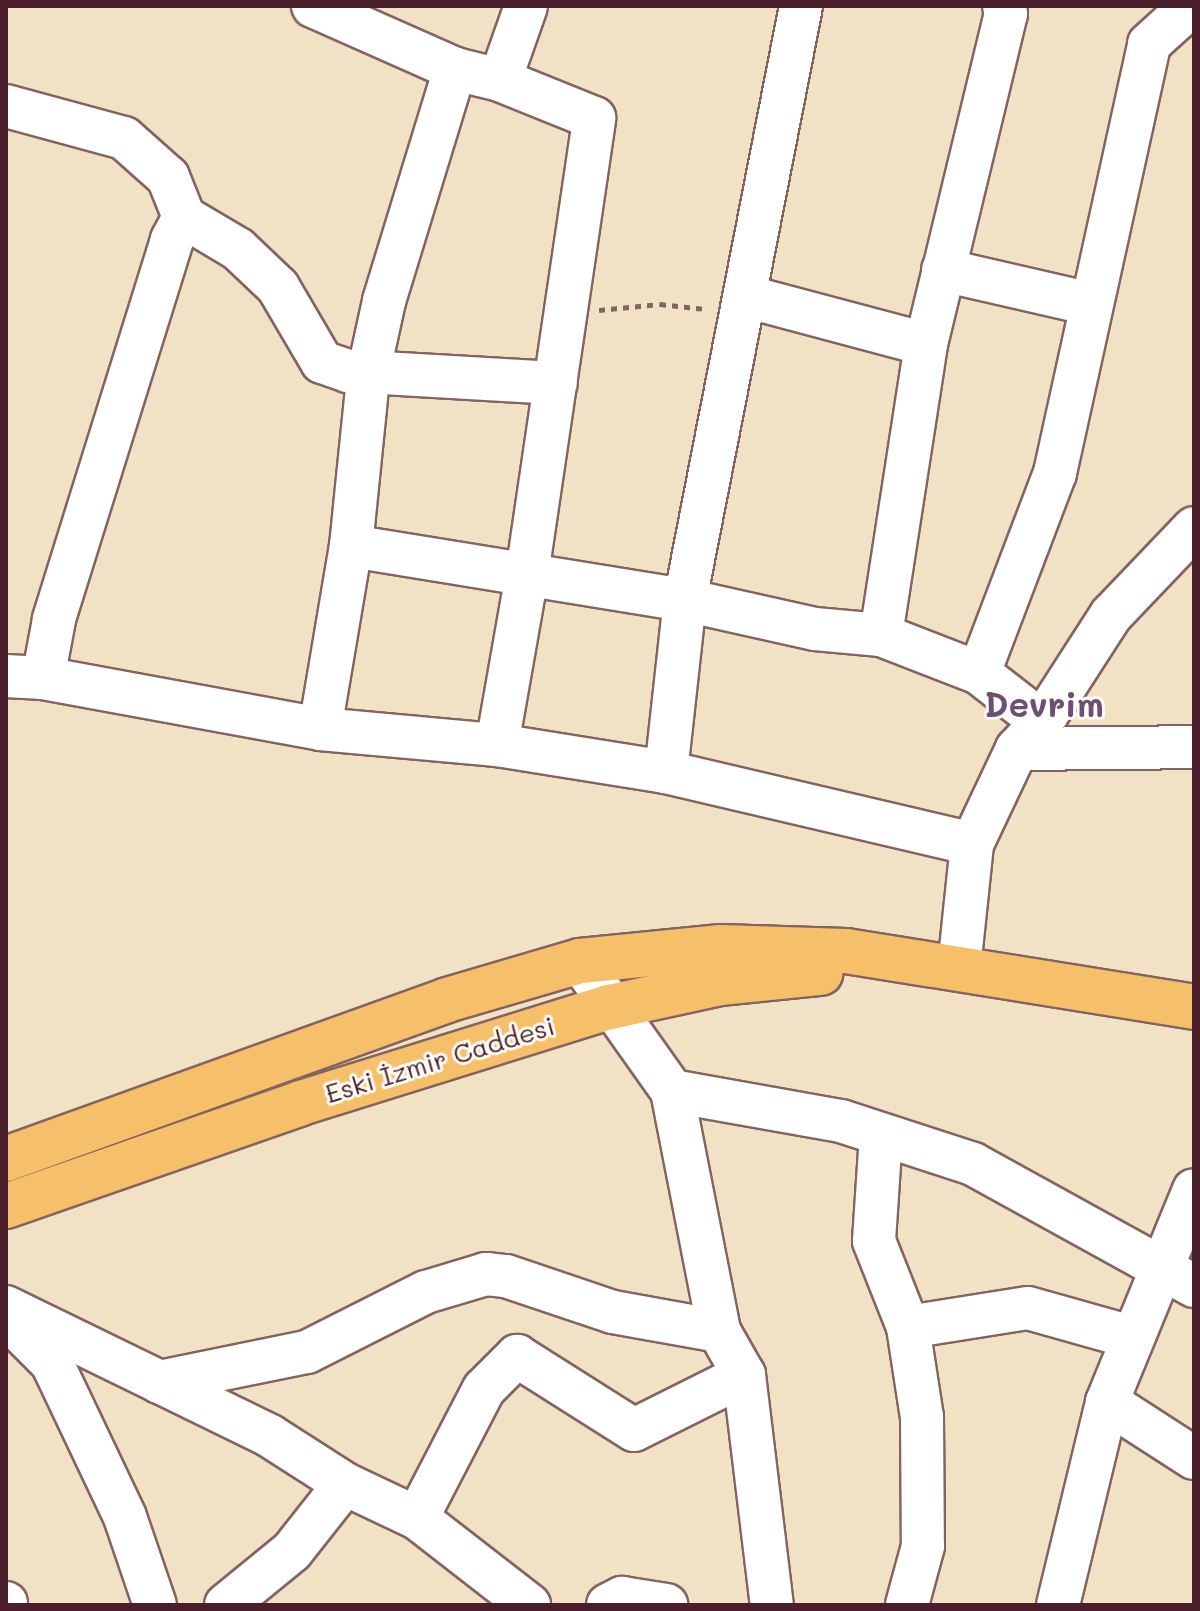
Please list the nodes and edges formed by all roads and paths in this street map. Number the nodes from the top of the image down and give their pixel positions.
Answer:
1 (313, 6) edge
2 (526, 6) edge
3 (801, 6) edge
4 (1004, 6) edge
5 (1179, 6) edge
6 (455, 69) junction
7 (500, 80) junction
8 (6, 106) edge
9 (184, 217) junction
10 (943, 270) junction
11 (743, 304) junction
12 (1091, 304) junction
13 (567, 313) junction
14 (926, 344) junction
15 (369, 370) junction
16 (556, 383) junction
17 (1194, 528) edge
18 (351, 546) junction
19 (527, 574) junction
20 (685, 600) junction
21 (881, 635) junction
22 (979, 673) junction
23 (24, 677) edge
24 (320, 729) junction
25 (1029, 736) junction
26 (497, 745) junction
27 (1194, 747) edge
28 (666, 772) junction
29 (972, 844) junction
30 (886, 960) junction
31 (580, 961) junction
32 (959, 968) junction
33 (610, 1007) junction
34 (1194, 1007) edge
35 (672, 1091) junction
36 (881, 1135) junction
37 (6, 1159) edge
38 (1194, 1190) edge
39 (6, 1206) edge
40 (1178, 1276) edge
41 (6, 1307) edge
42 (6, 1317) edge
43 (908, 1327) junction
44 (719, 1331) junction
45 (1131, 1337) junction
46 (744, 1375) junction
47 (159, 1382) junction
48 (1107, 1402) junction
49 (1194, 1458) edge
50 (345, 1484) junction
51 (417, 1518) junction
52 (155, 1605) edge
53 (226, 1605) edge
54 (529, 1605) edge
55 (608, 1605) edge
56 (665, 1605) edge
57 (772, 1605) edge
58 (907, 1605) edge
59 (1058, 1605) edge

1 - 6 street
2 - 7 street
3 - 11 street
4 - 10 street
5 - 12 street
6 - 7 street
6 - 15 street
7 - 13 street
8 - 9 street
9 - 15 street
9 - 23 street
10 - 12 street
10 - 14 street
11 - 13 path
11 - 14 street
11 - 20 street
12 - 22 street
13 - 16 street
14 - 21 street
15 - 16 street
15 - 18 street
16 - 19 street
17 - 25 street
18 - 19 street
18 - 24 street
19 - 20 street
19 - 26 street
20 - 21 street
20 - 28 street
21 - 22 street
22 - 25 street
23 - 24 street
24 - 26 street
25 - 27 street
25 - 29 street
26 - 28 street
28 - 29 street
29 - 32 street
30 - 31 main road, Eski İzmir Caddesi
30 - 32 main road, Eski İzmir Caddesi
30 - 33 main road, Eski İzmir Caddesi
31 - 33 street
31 - 37 main road, Eski İzmir Caddesi
32 - 34 main road, Eski İzmir Caddesi
33 - 35 street
33 - 39 main road, Eski İzmir Caddesi
35 - 36 street
35 - 44 street
36 - 40 street
36 - 43 street
38 - 40 street
40 - 45 street
41 - 47 street
42 - 52 street
43 - 45 street
43 - 58 street
44 - 46 street
44 - 47 street
45 - 48 street
46 - 51 street
46 - 57 street
47 - 50 street
48 - 49 street
48 - 59 street
50 - 51 street
50 - 53 street
51 - 54 street
55 - 56 street

